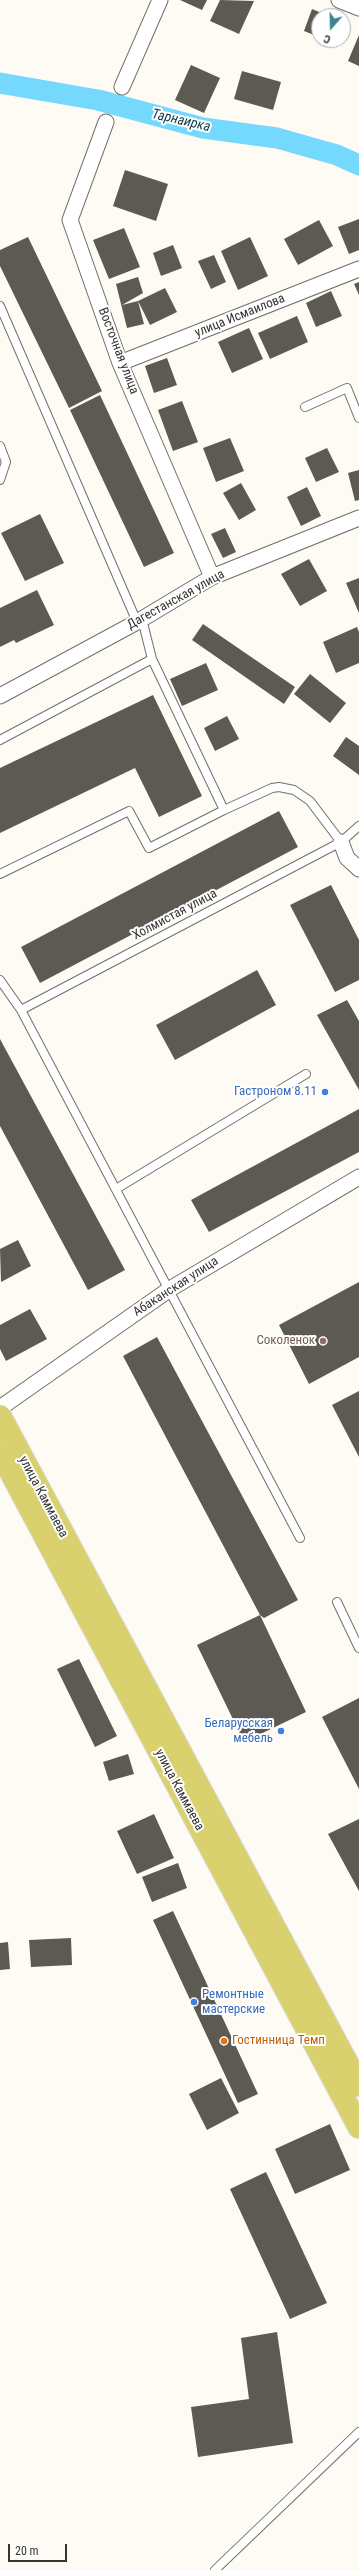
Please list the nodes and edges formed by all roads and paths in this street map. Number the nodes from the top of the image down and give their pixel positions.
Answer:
1 (160, 0) edge
2 (339, 0) edge
3 (359, 8) edge
4 (122, 87) dead end
5 (106, 122) dead end
6 (359, 269) edge
7 (0, 306) edge
8 (120, 363) junction
9 (305, 407) dead end
10 (359, 418) edge
11 (0, 446) edge
12 (0, 480) edge
13 (359, 518) edge
14 (212, 577) junction
15 (140, 621) junction
16 (152, 659) junction
17 (0, 696) edge
18 (0, 740) edge
19 (224, 810) junction
20 (359, 826) edge
21 (341, 842) junction
22 (359, 869) edge
23 (0, 874) edge
24 (0, 980) edge
25 (21, 1010) junction
26 (306, 1074) dead end
27 (359, 1177) edge
28 (116, 1189) junction
29 (170, 1289) junction
30 (0, 1408) edge
31 (0, 1416) edge
32 (0, 1452) edge
33 (300, 1538) dead end
34 (337, 1602) dead end
35 (359, 1648) edge
36 (359, 2085) edge
37 (353, 2103) edge
38 (359, 2126) edge
39 (359, 2432) edge
40 (215, 2570) edge

1 - 4 street
2 - 3 street
5 - 8 street, Восточная улица
6 - 8 street, улица Исмаилова
7 - 15 lane
8 - 14 street, Восточная улица
9 - 10 lane
11 - 12 lane
13 - 14 street, Дагестанская улица
14 - 15 street, Дагестанская улица
15 - 16 lane
15 - 17 street, Дагестанская улица
16 - 18 lane
16 - 19 lane
19 - 21 lane
19 - 23 lane
20 - 21 lane, Холмистая улица
21 - 22 street
21 - 25 lane, Холмистая улица
24 - 25 lane
25 - 28 lane
26 - 28 lane
27 - 29 street, Абаканская улица
28 - 29 lane
29 - 30 street, Абаканская улица
29 - 33 lane
31 - 36 main road, улица Каммаева
32 - 37 main road, улица Каммаева
34 - 35 lane
37 - 38 main road, улица Каммаева
39 - 40 lane

